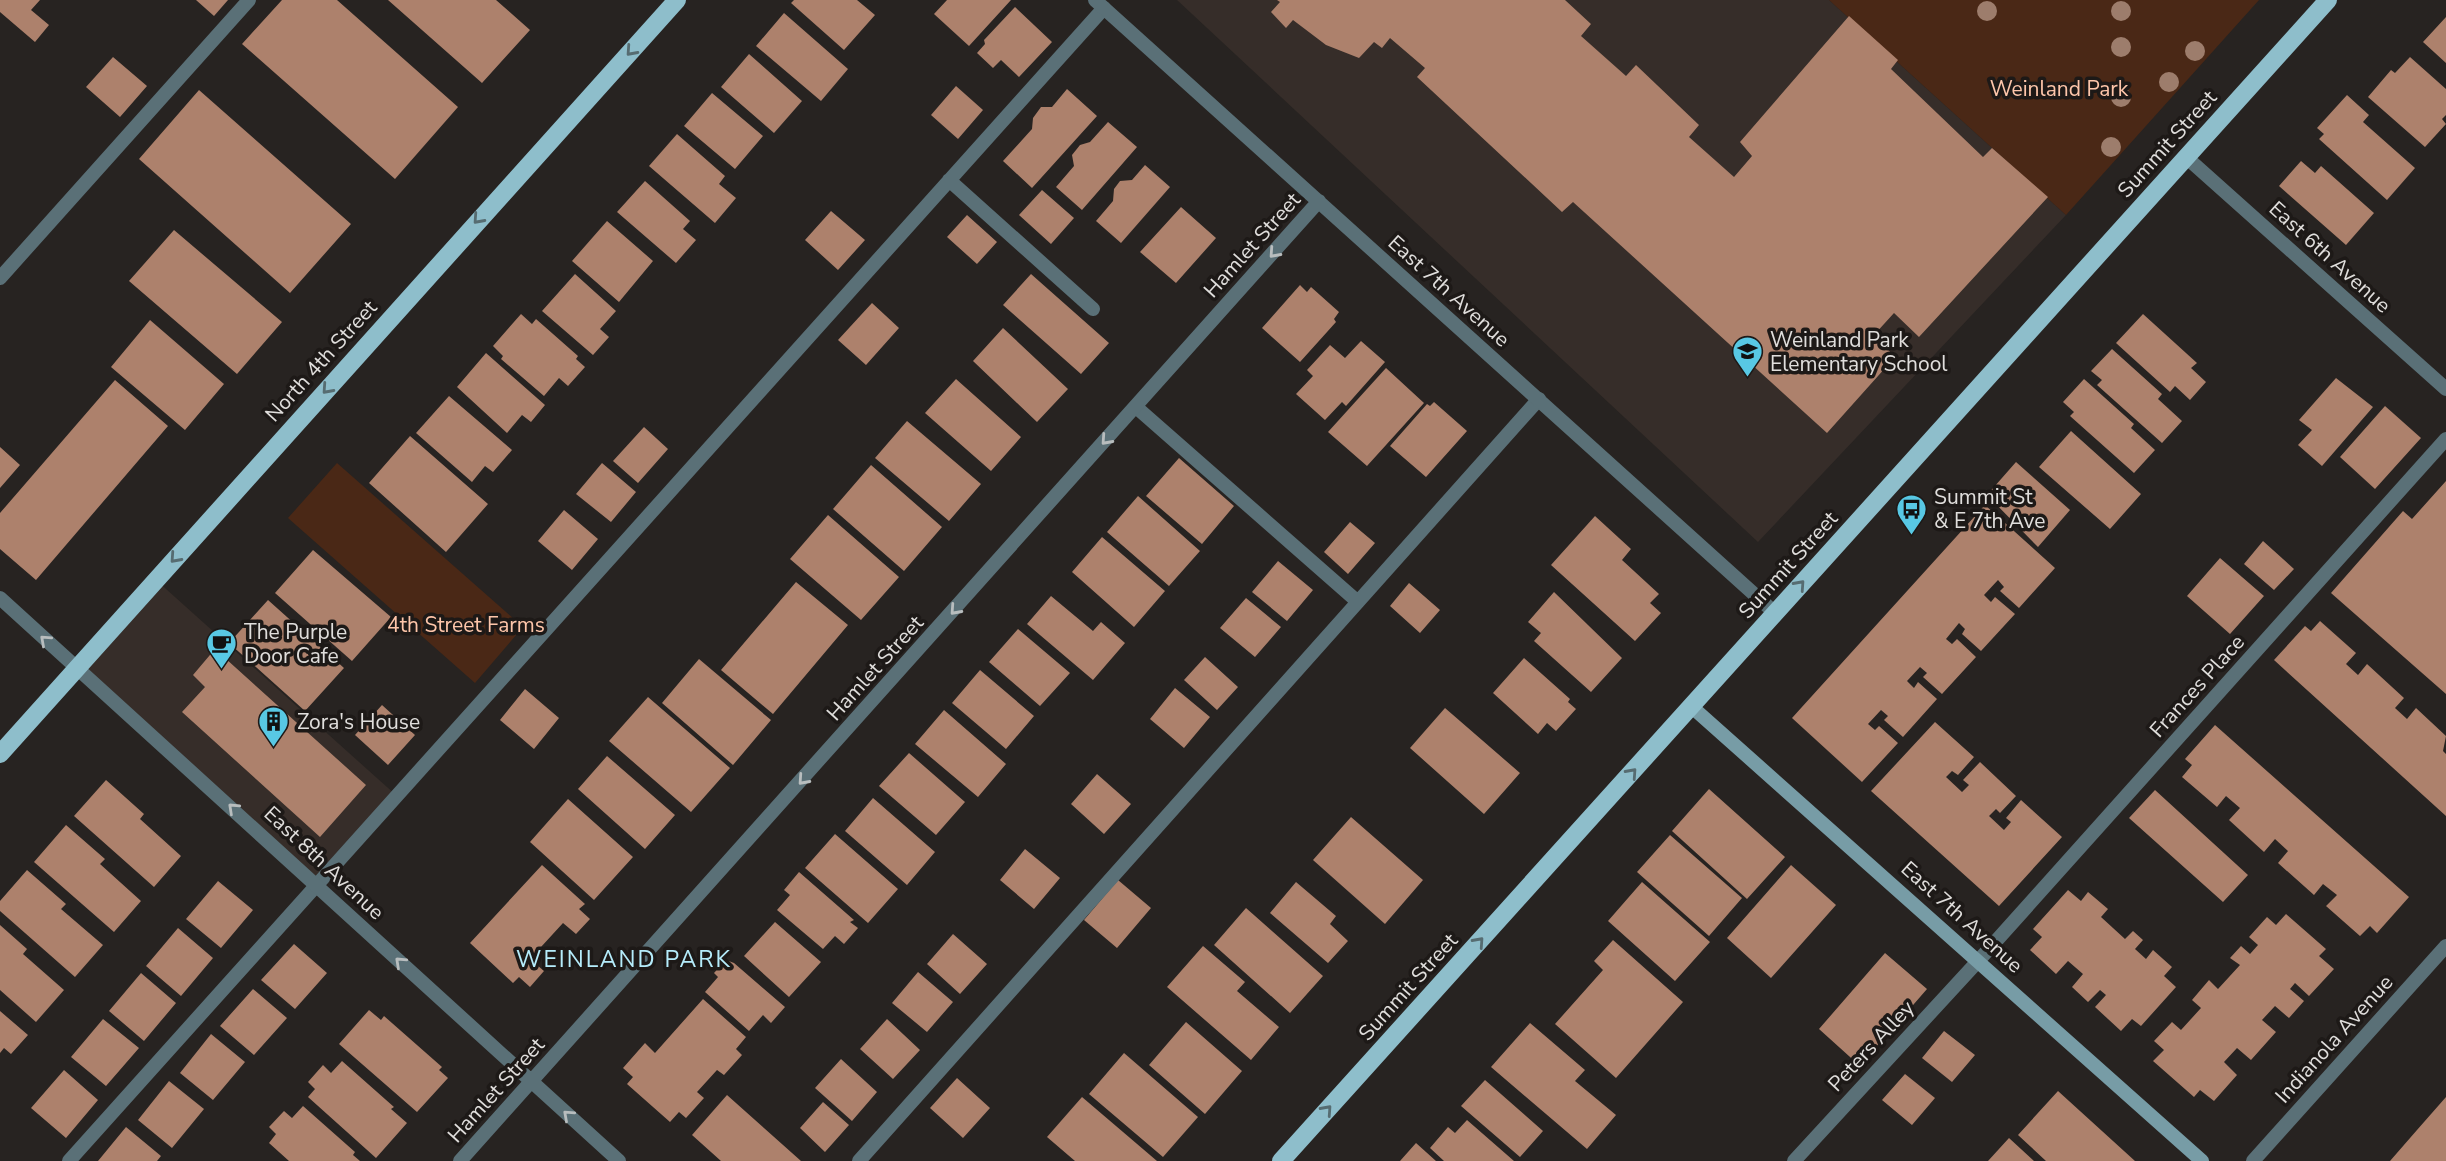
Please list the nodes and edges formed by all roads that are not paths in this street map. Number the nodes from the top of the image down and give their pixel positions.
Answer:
1 (249, 0) edge
2 (677, 0) edge
3 (2328, 0) edge
4 (1100, 4) edge
5 (2186, 157) junction
6 (949, 180) junction
7 (1319, 201) junction
8 (0, 278) edge
9 (1093, 309) dead end
10 (2446, 389) edge
11 (1539, 399) junction
12 (1136, 407) junction
13 (2446, 439) edge
14 (0, 598) edge
15 (1358, 602) junction
16 (1775, 614) junction
17 (77, 668) junction
18 (1692, 707) junction
19 (0, 754) edge
20 (317, 885) junction
21 (2446, 946) edge
22 (1979, 960) junction
23 (531, 1081) junction
24 (69, 1161) edge
25 (460, 1161) edge
26 (619, 1161) edge
27 (859, 1161) edge
28 (1281, 1161) edge
29 (1794, 1161) edge
30 (2202, 1161) edge
31 (2253, 1161) edge

1 - 8 street
2 -> 17 main road, North 4th Street
3 - 5 main road, Summit Street
4 - 6 street
4 - 7 street, East 7th Avenue
5 - 10 street, East 6th Avenue
16 -> 5 main road, Summit Street
6 - 9 street
6 - 20 street
7 - 11 street, East 7th Avenue
7 -> 12 street, Hamlet Street
11 - 15 street
11 - 16 street, East 7th Avenue
12 - 15 street
12 -> 23 street, Hamlet Street
13 - 22 street, Frances Place
17 -> 14 street, East 8th Avenue
15 - 27 street
16 - 18 main road, Summit Street
17 - 19 main road, North 4th Street
20 -> 17 street, East 8th Avenue
18 - 22 street, East 7th Avenue
28 -> 18 main road, Summit Street
23 -> 20 street, East 8th Avenue
20 - 24 street
21 - 31 street, Indianola Avenue
22 - 29 street, Peters Alley
22 - 30 street, East 7th Avenue
23 - 25 street, Hamlet Street
26 -> 23 street, East 8th Avenue

